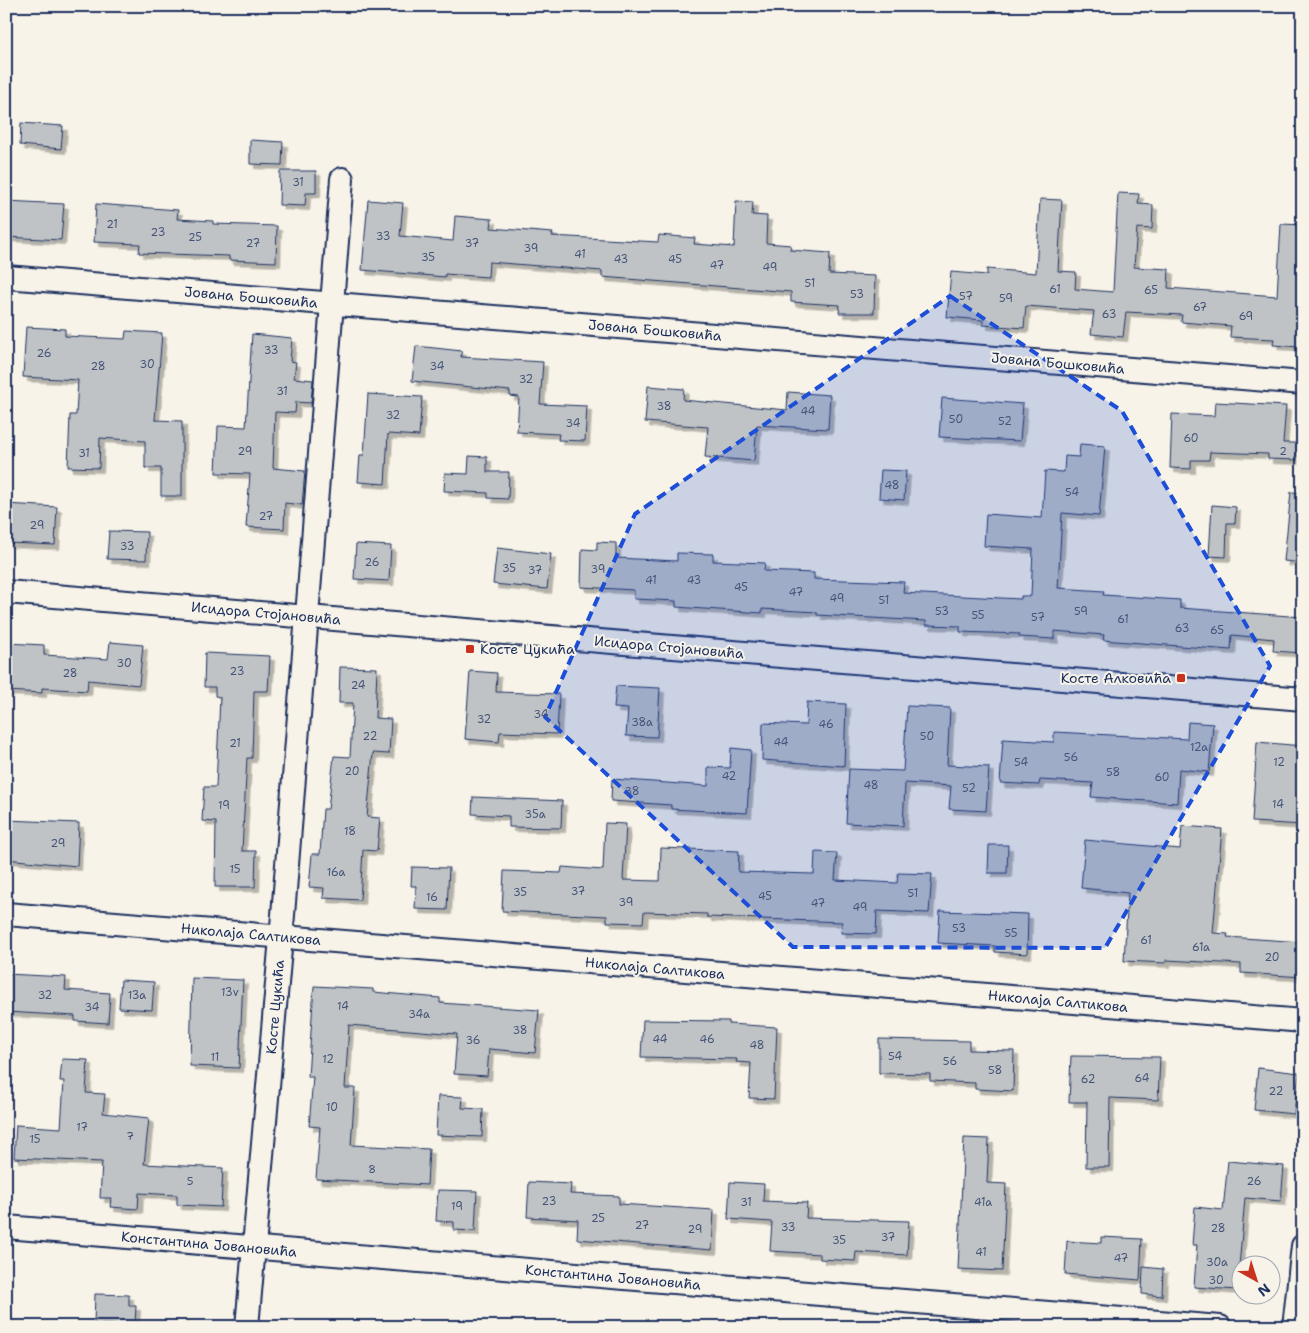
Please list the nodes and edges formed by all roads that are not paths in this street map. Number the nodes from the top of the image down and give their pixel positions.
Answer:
1 (342, 179) dead end
2 (6, 277) edge
3 (333, 304) junction
4 (1303, 383) edge
5 (6, 592) edge
6 (307, 617) junction
7 (1303, 699) edge
8 (6, 914) edge
9 (281, 937) junction
10 (1303, 1022) edge
11 (6, 1227) edge
12 (1303, 1246) edge
13 (254, 1248) junction
14 (247, 1327) edge
15 (1220, 1327) edge
16 (1294, 1327) edge

1 - 3 street, Косте Цукића
2 - 3 street, Јована Бошковића
3 - 4 street, Јована Бошковића
3 - 6 street, Косте Цукића
5 - 6 street, Исидора Стојановића
6 - 7 street, Исидора Стојановића
6 - 9 street, Косте Цукића
8 - 9 street, Николаја Салтикова
9 - 10 street, Николаја Салтикова
9 - 13 street, Косте Цукића
11 - 13 street, Константина Јовановића
12 - 16 street
13 - 14 street, Косте Цукића
13 - 15 street, Константина Јовановића

